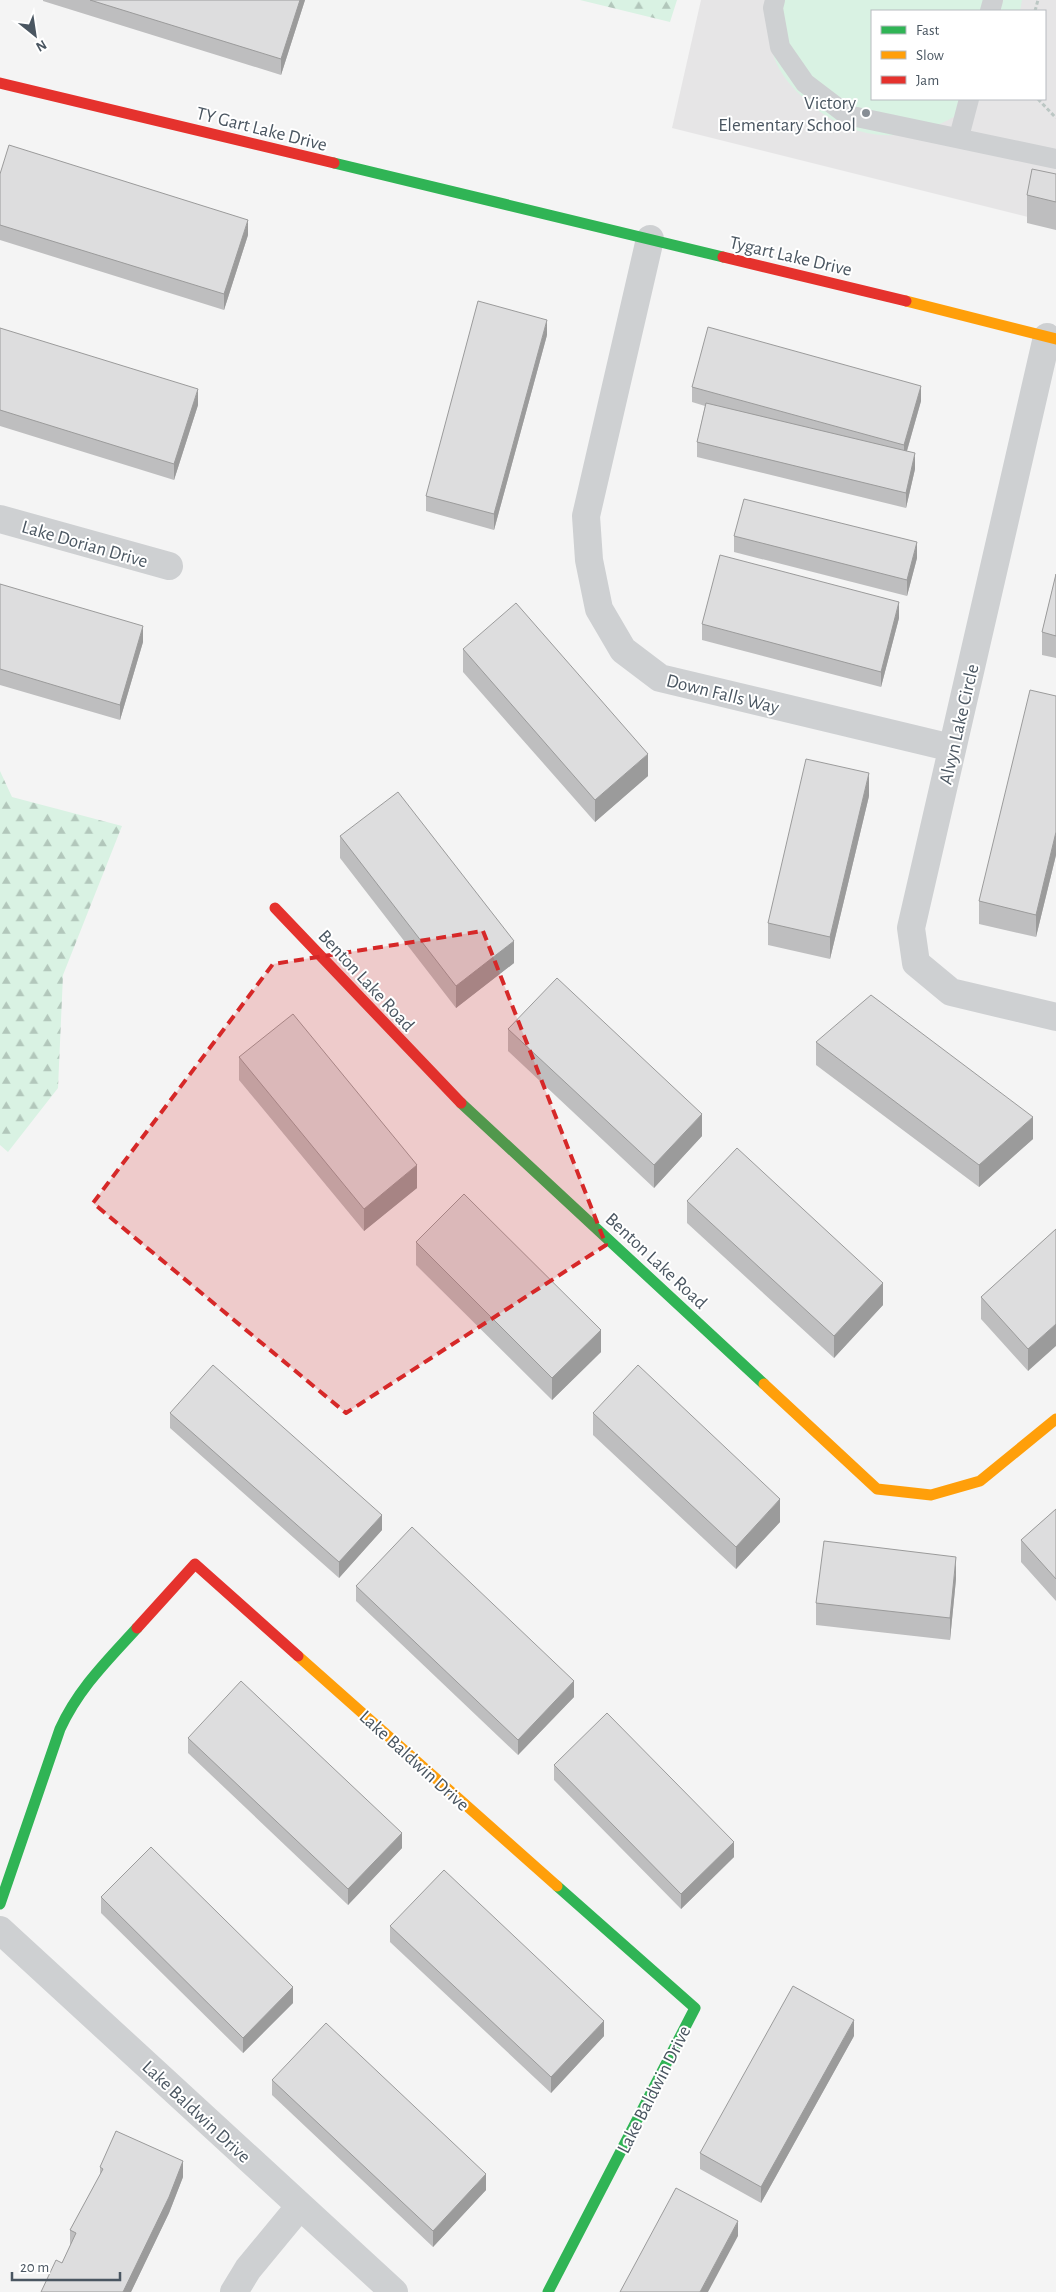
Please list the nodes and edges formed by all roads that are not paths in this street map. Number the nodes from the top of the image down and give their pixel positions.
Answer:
1 (775, 0) edge
2 (0, 82) edge
3 (969, 100) edge
4 (959, 137) junction
5 (1056, 159) edge
6 (516, 207) joint
7 (650, 239) junction
8 (1051, 338) edge
9 (0, 519) edge
10 (169, 566) dead end
11 (952, 748) junction
12 (275, 908) dead end
13 (1056, 1017) edge
14 (1056, 1419) edge
15 (0, 1904) edge
16 (0, 1930) edge
17 (300, 2206) junction
18 (234, 2292) edge
19 (394, 2292) edge
20 (548, 2292) edge

1 - 4 lane
2 - 6 street, TY Gart Lake Drive
3 - 4 lane
4 - 5 lane
6 - 7 street, Tygart Lake Drive
7 - 8 street, Tygart Lake Drive
7 - 11 street, Down Falls Way
8 - 11 street, Alvyn Lake Circle
9 - 10 street, Lake Dorian Drive
11 - 13 street, Alvyn Lake Circle
12 - 14 street, Benton Lake Road
15 - 20 street, Lake Baldwin Drive
16 - 17 street, Lake Baldwin Drive
17 - 18 street
17 - 19 street, Lake Baldwin Drive

